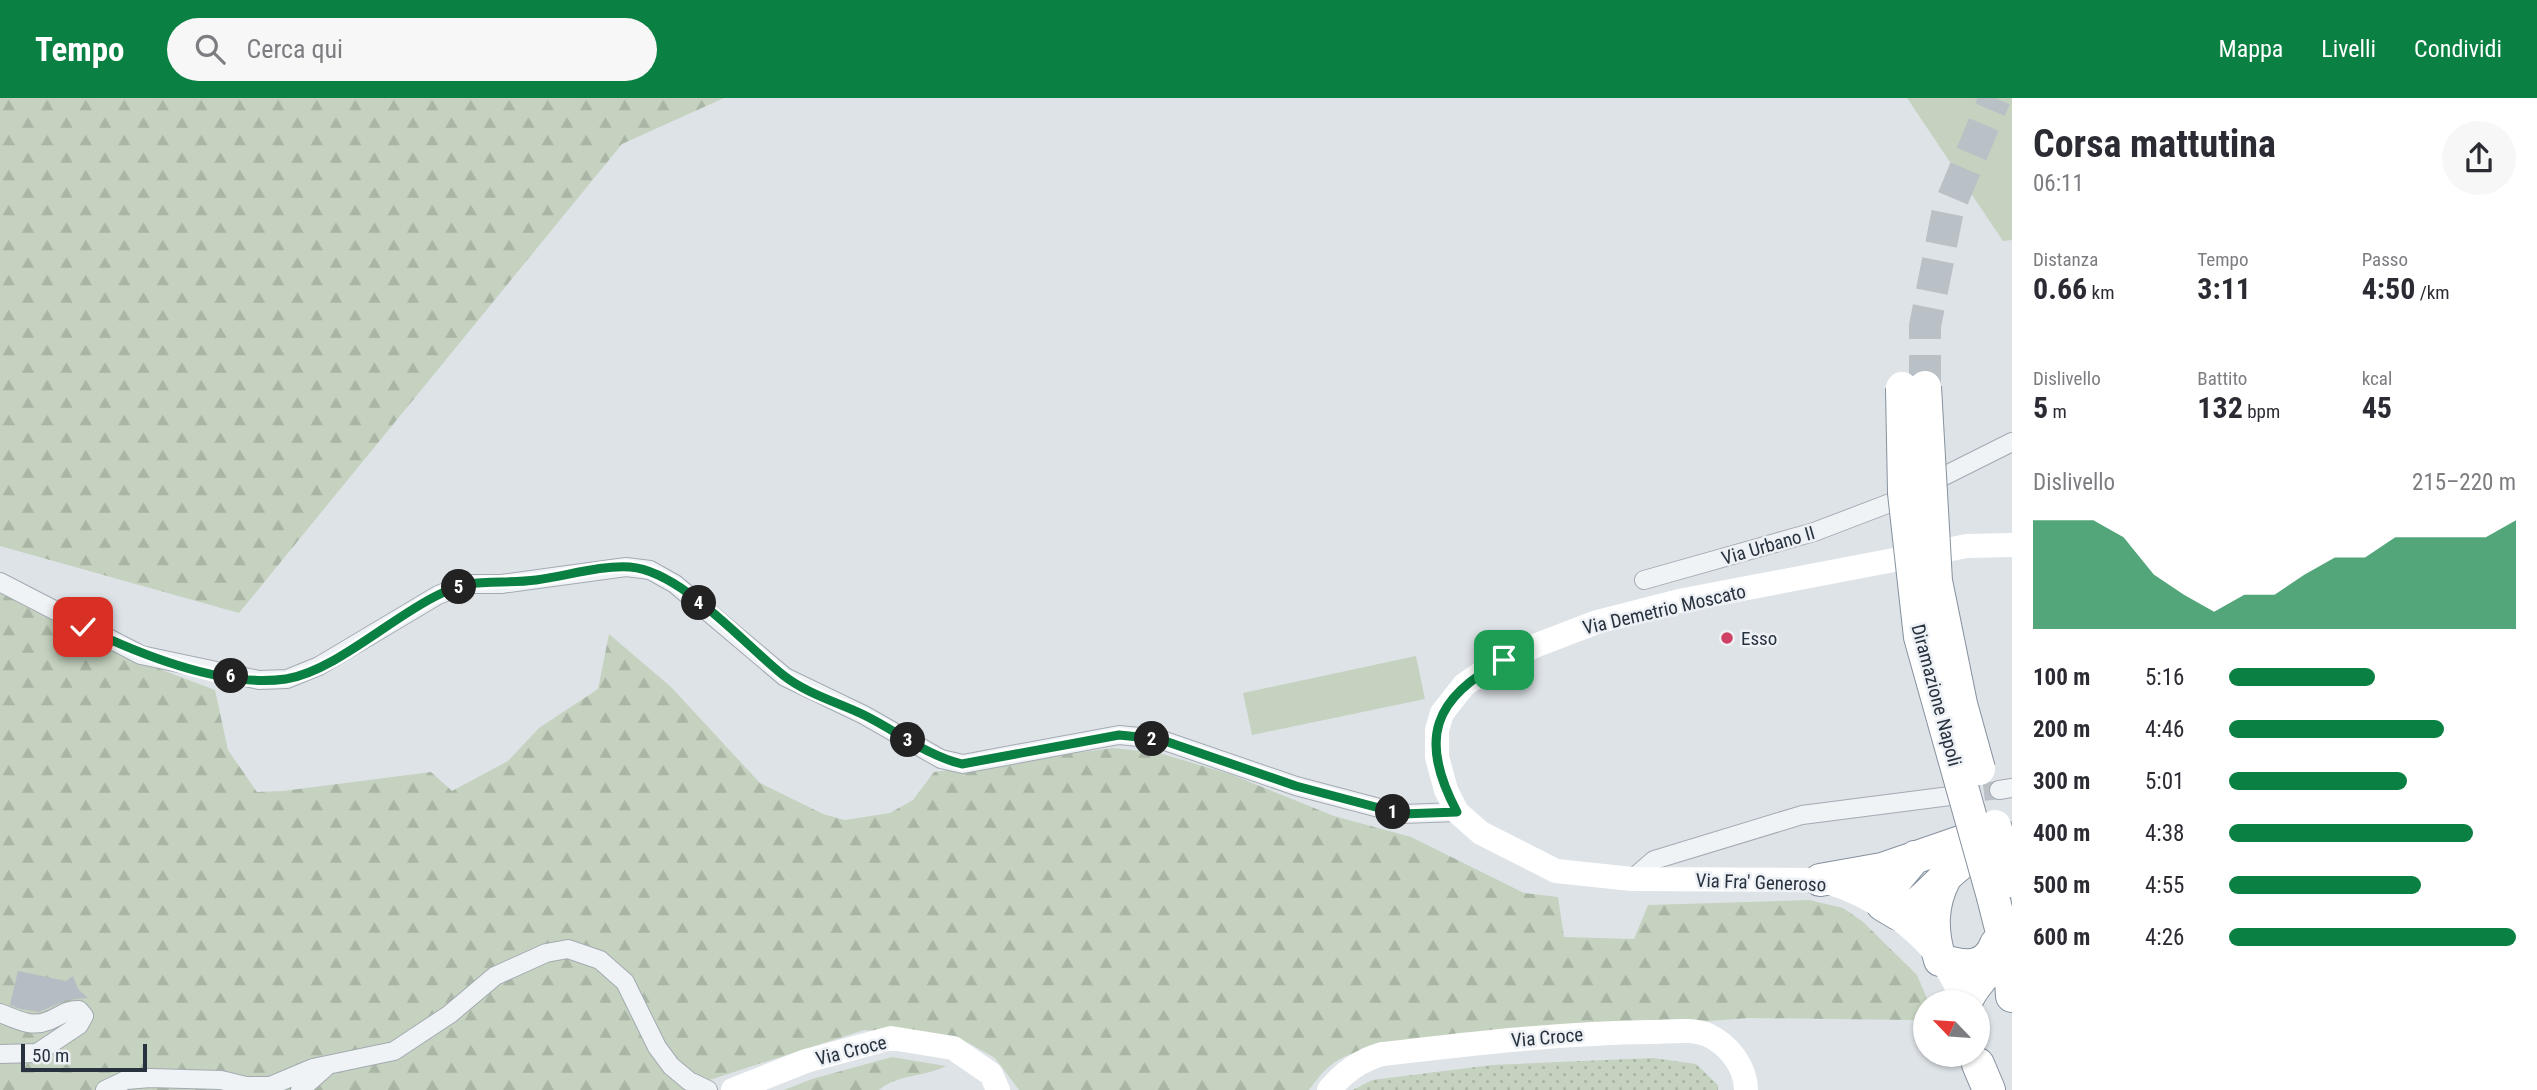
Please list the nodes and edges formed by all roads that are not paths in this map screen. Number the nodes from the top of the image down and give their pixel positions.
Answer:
1 (1914, 387) tunnel mouth
2 (2012, 442) edge
3 (1940, 478) dead end
4 (1890, 503) dead end
5 (2012, 545) edge
6 (1644, 580) dead end
7 (0, 582) edge
8 (1950, 796) tunnel mouth
9 (1457, 812) junction
10 (1915, 857) junction
11 (1960, 857) junction
12 (1632, 879) junction
13 (1820, 880) junction
14 (1885, 909) junction
15 (2000, 910) edge
16 (1940, 960) junction
17 (1957, 990) edge
18 (1971, 990) edge
19 (2012, 996) edge
20 (0, 1013) edge
21 (0, 1054) edge
22 (329, 1063) junction
23 (105, 1090) edge
24 (300, 1090) edge
25 (708, 1090) edge
26 (733, 1090) edge
27 (998, 1090) edge
28 (1329, 1090) edge
29 (1746, 1090) edge

1 - 15 highway, Diramazione Napoli, bridge
2 - 3 street
4 - 6 street, Via Urbano II
5 - 9 street, Via Demetrio Moscato
7 - 9 street
8 - 12 street
9 - 12 street, Via Fra' Generoso
10 - 11 highway
10 - 13 highway
10 - 14 highway
11 - 14 highway
11 - 16 highway
12 - 13 street, Via Fra' Generoso
13 - 14 street, Via Fra' Generoso
14 - 16 street, Via Fra' Generoso
15 - 16 highway
15 - 18 highway
15 - 19 highway, Diramazione Napoli
16 - 17 street, Via Fra' Generoso
20 - 21 street
22 - 23 street
22 - 24 street
22 - 25 street
26 - 27 street, Via Croce
28 - 29 street, Via Croce

